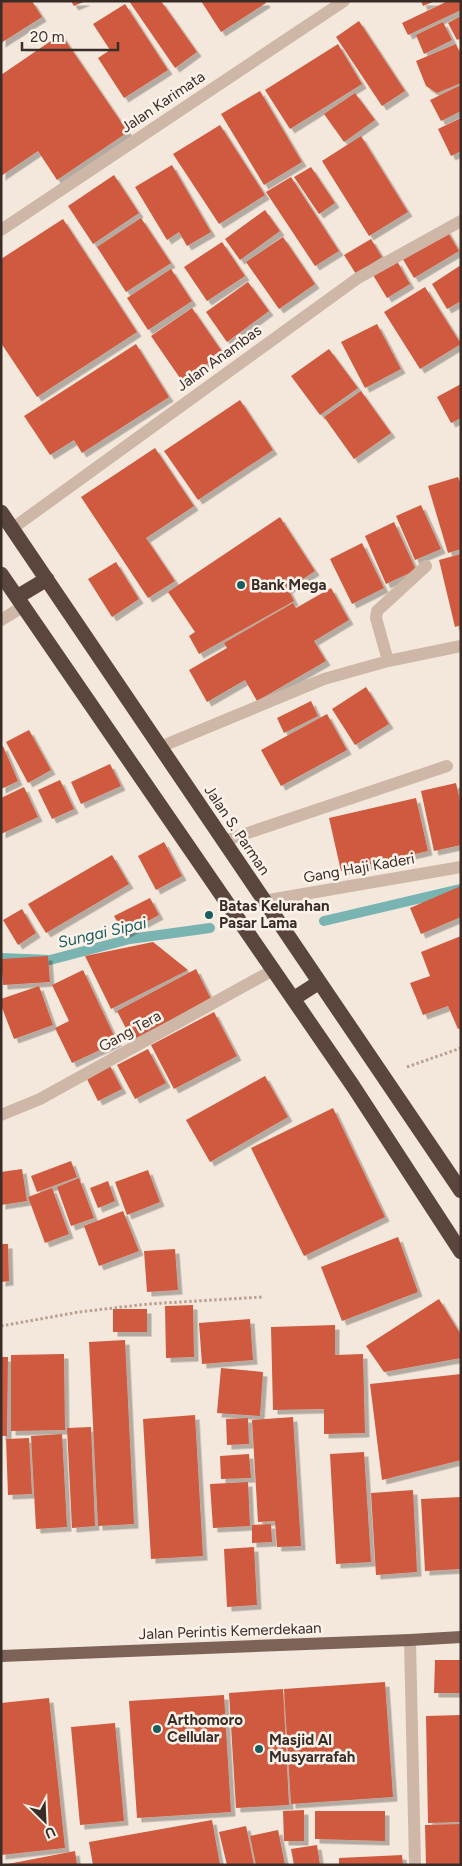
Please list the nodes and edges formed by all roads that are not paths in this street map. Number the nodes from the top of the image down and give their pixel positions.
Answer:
1 (344, 1) edge
2 (456, 223) edge
3 (1, 230) edge
4 (1, 512) edge
5 (12, 528) junction
6 (426, 566) dead end
7 (1, 574) edge
8 (48, 579) junction
9 (20, 602) junction
10 (1, 620) edge
11 (461, 646) edge
12 (388, 660) junction
13 (160, 747) junction
14 (447, 766) dead end
15 (224, 841) junction
16 (461, 867) edge
17 (263, 901) junction
18 (273, 970) junction
19 (318, 983) junction
20 (293, 999) junction
21 (1, 1115) edge
22 (461, 1191) edge
23 (461, 1252) edge
24 (461, 1637) edge
25 (410, 1640) junction
26 (1, 1656) edge
27 (415, 1865) edge

1 - 3 street, Jalan Karimata
2 - 5 street, Jalan Anambas
4 - 5 highway, Jalan S. Parman
5 - 8 highway, Jalan S. Parman
6 - 12 street
7 - 9 highway
8 - 9 highway
8 - 13 highway, Jalan S. Parman
9 - 10 street
9 - 18 highway
11 - 12 street
12 - 13 street
13 - 15 highway, Jalan S. Parman
14 - 15 street
15 - 17 highway, Jalan S. Parman
16 - 17 street, Gang Haji Kaderi
17 - 19 highway, Jalan S. Parman
18 - 20 highway
18 - 21 street, Gang Tera
19 - 20 highway
19 - 22 highway, Jalan S. Parman
20 - 23 highway
24 - 25 main road, Jalan Perintis Kemerdekaan
25 - 26 main road, Jalan Perintis Kemerdekaan
25 - 27 street

